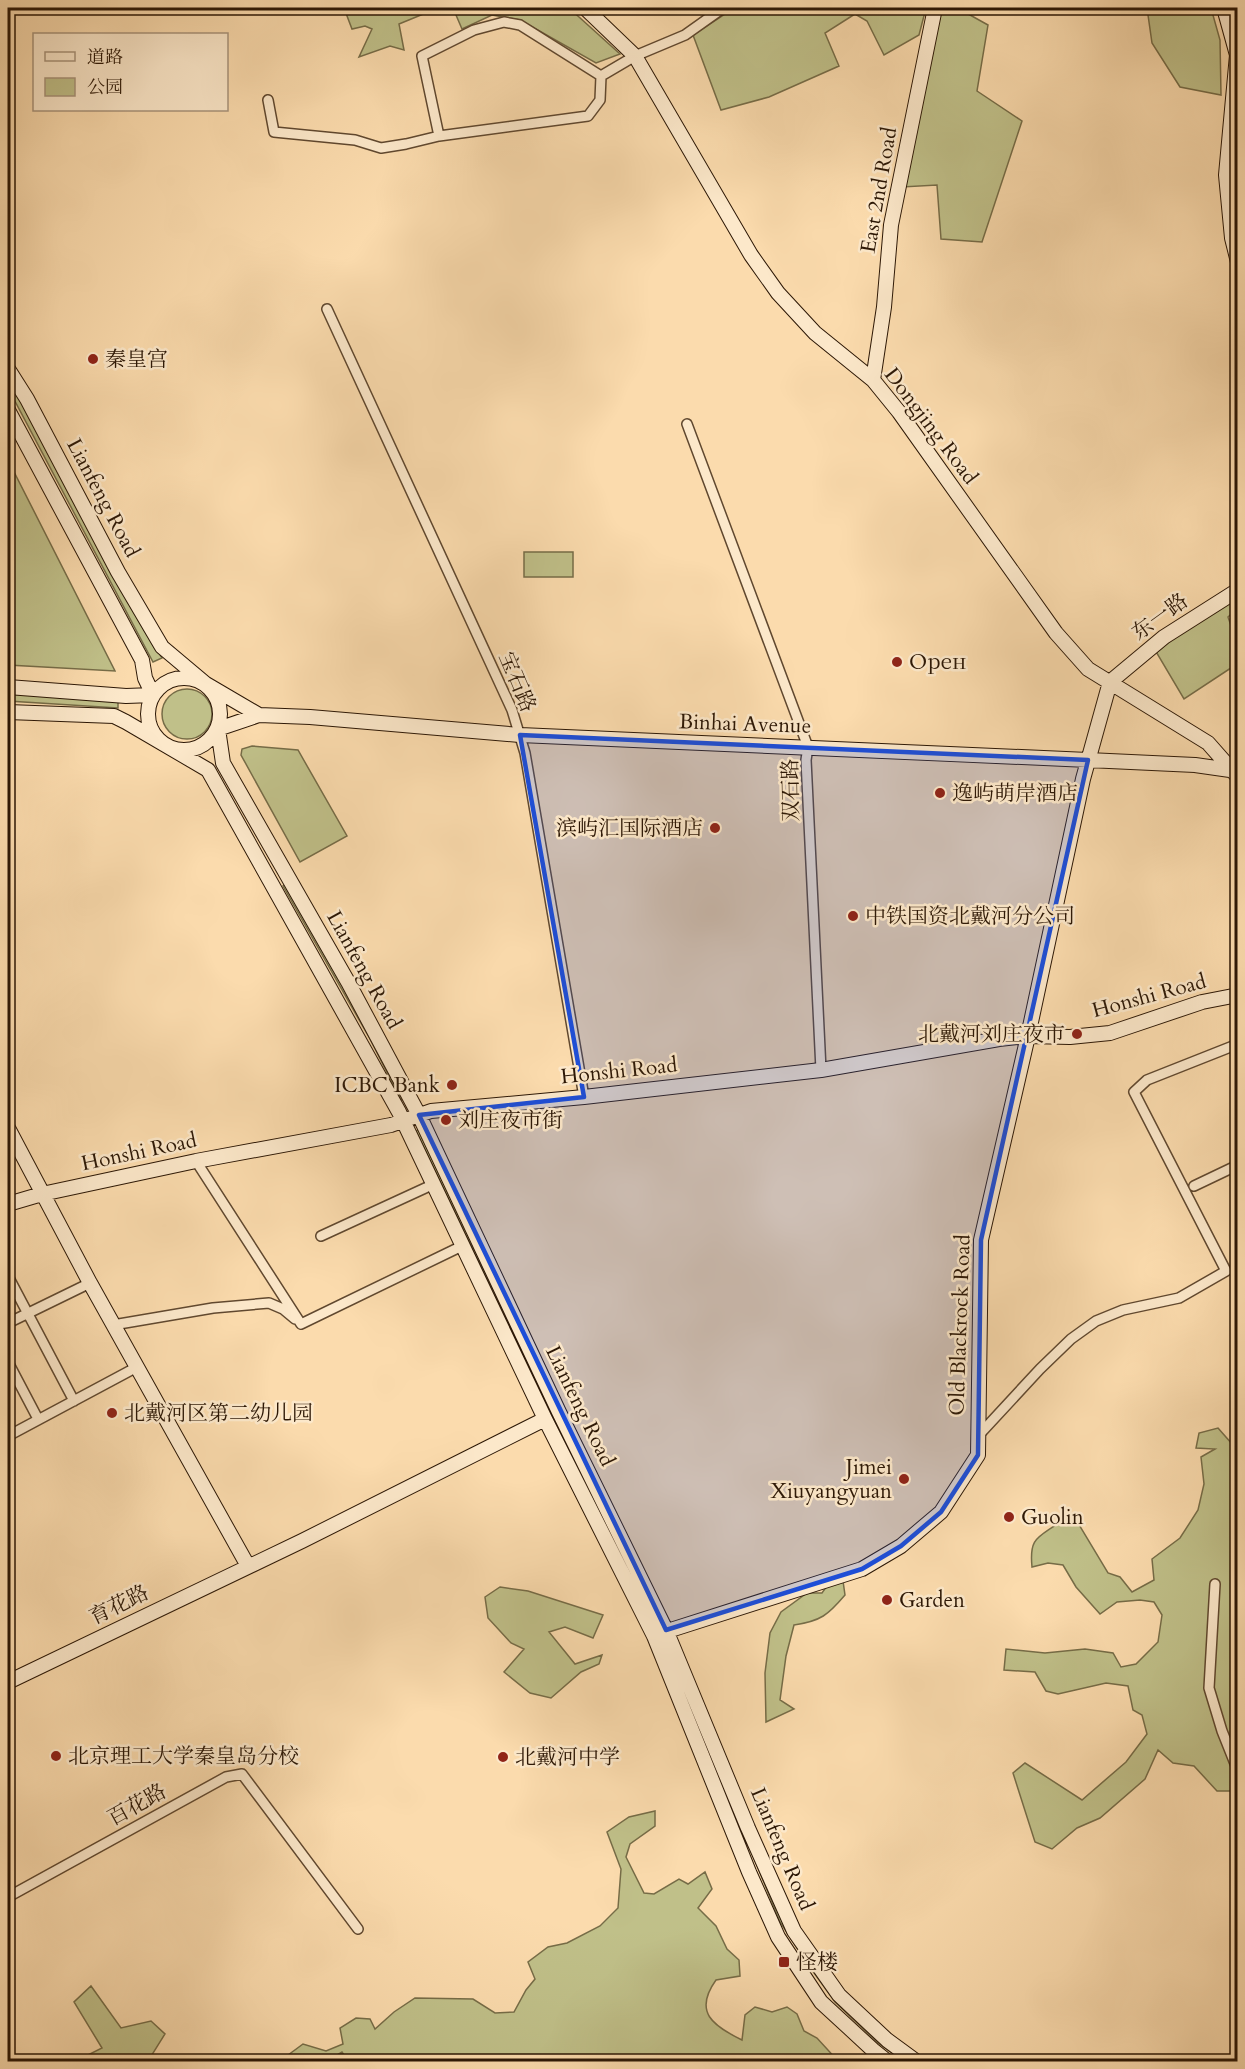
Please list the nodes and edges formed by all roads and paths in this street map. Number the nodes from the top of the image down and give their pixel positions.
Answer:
1 (585, 8) edge
2 (723, 8) edge
3 (936, 8) edge
4 (1224, 8) edge
5 (635, 56) junction
6 (601, 76) junction
7 (268, 100) dead end
8 (439, 136) junction
9 (1238, 262) edge
10 (327, 309) dead end
11 (8, 369) edge
12 (873, 380) junction
13 (8, 410) edge
14 (687, 424) dead end
15 (1238, 590) edge
16 (1110, 682) junction
17 (206, 684) junction
18 (8, 687) edge
19 (153, 695) junction
20 (8, 712) edge
21 (259, 715) junction
22 (218, 729) junction
23 (520, 735) junction
24 (168, 746) junction
25 (808, 747) junction
26 (1088, 760) junction
27 (1234, 773) edge
28 (1238, 995) edge
29 (1029, 1036) junction
30 (1238, 1044) edge
31 (821, 1070) junction
32 (584, 1097) junction
33 (418, 1115) junction
34 (403, 1120) junction
35 (8, 1128) edge
36 (196, 1161) junction
37 (1238, 1165) edge
38 (434, 1184) junction
39 (1194, 1186) dead end
40 (42, 1194) junction
41 (8, 1204) edge
42 (321, 1236) dead end
43 (462, 1246) junction
44 (8, 1276) edge
45 (90, 1283) junction
46 (27, 1314) junction
47 (8, 1323) edge
48 (301, 1324) junction
49 (113, 1325) junction
50 (8, 1362) edge
51 (137, 1367) junction
52 (74, 1401) junction
53 (559, 1412) junction
54 (38, 1419) junction
55 (545, 1419) junction
56 (8, 1436) edge
57 (978, 1436) junction
58 (248, 1566) junction
59 (1215, 1584) dead end
60 (660, 1633) junction
61 (8, 1682) edge
62 (1238, 1771) edge
63 (8, 1897) edge
64 (358, 1929) dead end
65 (888, 2061) edge
66 (917, 2061) edge

1 - 5 main road, Dongjing Road
2 - 5 street
3 - 12 main road, East 2nd Road
4 - 9 main road
5 - 6 street
5 - 12 main road, Dongjing Road
6 - 8 street
6 - 8 street
7 - 8 street
10 - 23 street, 宝石路
11 - 17 main road, Lianfeng Road
12 - 16 main road, Dongjing Road
13 - 19 main road, Lianfeng Road
14 - 25 street, 双石路
15 - 16 main road, 东一路
16 - 26 main road, Old Blackrock Road
16 - 27 main road, Dongjing Road
17 - 19 main road
17 - 21 main road
17 - 22 main road
18 - 19 main road
19 - 24 main road
20 - 24 main road
21 - 22 main road
21 - 23 main road, Binhai Avenue
22 - 24 main road
22 - 33 main road, Lianfeng Road
23 - 25 main road, Binhai Avenue
23 - 32 street, 宝石路
24 - 34 main road, Lianfeng Road
25 - 26 main road, Binhai Avenue
25 - 31 street, 双石路
26 - 27 main road, Binhai Avenue
26 - 29 main road, Old Blackrock Road
28 - 29 main road, Honshi Road
29 - 31 main road, Honshi Road
29 - 57 main road, Old Blackrock Road
30 - 57 street
31 - 32 main road, Honshi Road
32 - 33 main road, Honshi Road
33 - 34 main road, Honshi Road
33 - 53 main road, Lianfeng Road
34 - 36 main road, Honshi Road
34 - 38 main road, Lianfeng Road
35 - 40 main road
36 - 40 main road, Honshi Road
36 - 48 street
37 - 39 street
38 - 42 street
38 - 43 main road, Lianfeng Road
40 - 41 main road, Honshi Road
40 - 45 main road
43 - 48 street
43 - 55 main road, Lianfeng Road
44 - 46 street
45 - 46 street
45 - 49 main road
46 - 47 street
46 - 52 street
48 - 49 street
49 - 51 main road
50 - 54 street
51 - 52 street
51 - 58 main road
52 - 54 street
53 - 55 street
53 - 60 main road, Lianfeng Road
54 - 56 street
55 - 58 main road, 育花路
55 - 60 main road, Lianfeng Road
57 - 60 main road, Old Blackrock Road
58 - 61 main road, 育花路
59 - 62 street
60 - 65 main road, Lianfeng Road
60 - 66 main road, Lianfeng Road
63 - 64 street, 百花路

